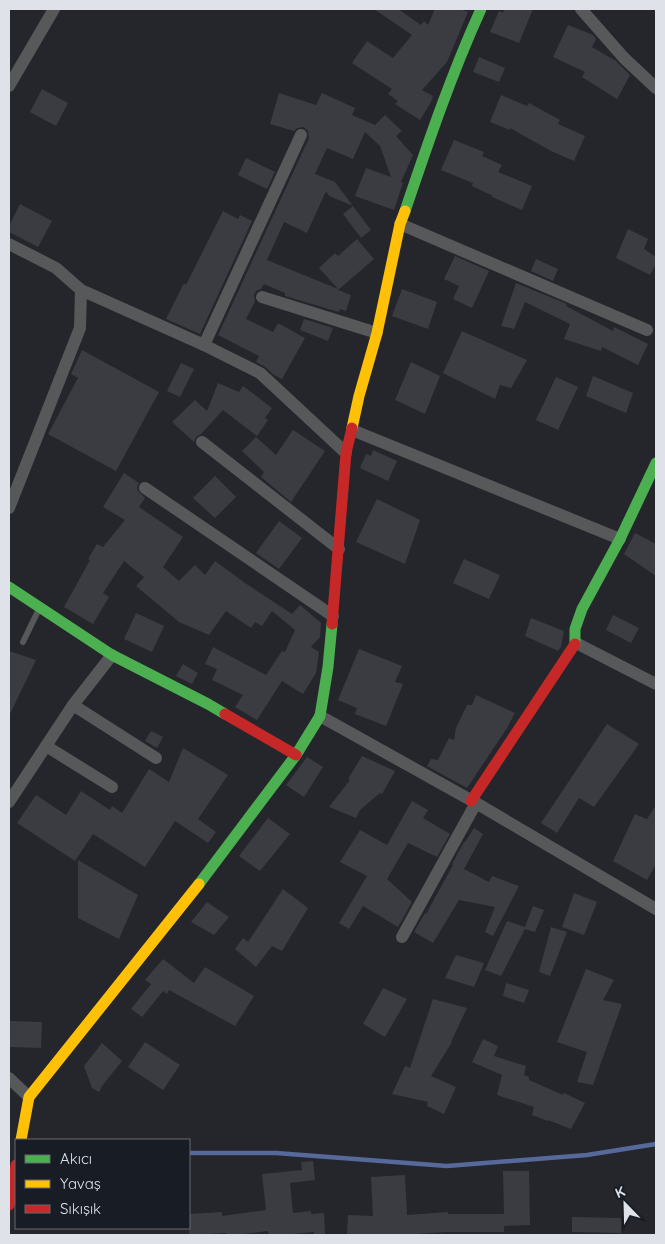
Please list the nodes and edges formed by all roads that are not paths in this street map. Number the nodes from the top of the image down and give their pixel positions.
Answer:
1 (54, 9) edge
2 (481, 9) edge
3 (581, 9) edge
4 (9, 86) edge
5 (656, 88) edge
6 (301, 135) dead end
7 (400, 224) junction
8 (9, 244) edge
9 (81, 290) junction
10 (262, 297) dead end
11 (647, 330) dead end
12 (377, 333) junction
13 (204, 345) junction
14 (352, 430) junction
15 (202, 442) dead end
16 (346, 453) junction
17 (656, 463) edge
18 (145, 488) dead end
19 (9, 508) edge
20 (620, 539) junction
21 (339, 549) junction
22 (9, 587) edge
23 (40, 608) junction
24 (333, 616) junction
25 (23, 642) dead end
26 (576, 643) junction
27 (112, 655) junction
28 (656, 684) edge
29 (72, 705) junction
30 (320, 716) junction
31 (46, 746) junction
32 (296, 756) junction
33 (156, 758) dead end
34 (112, 787) dead end
35 (9, 802) edge
36 (473, 802) junction
37 (656, 909) edge
38 (402, 938) dead end
39 (9, 1078) edge
40 (29, 1097) junction
41 (21, 1139) edge
42 (15, 1171) edge
43 (9, 1205) edge

1 - 4 street
2 - 7 street
3 - 5 street
6 - 13 street
7 - 11 street
7 - 12 street
8 - 9 street
9 - 13 street
9 - 19 street
10 - 12 street
12 - 14 street
13 - 16 street
14 - 16 street
14 - 20 street
15 - 21 street
16 - 21 street
17 - 20 street
18 - 24 street
20 - 26 street
21 - 24 street
22 - 23 street
23 - 25 lane
23 - 27 street
24 - 30 street
26 - 28 street
26 - 36 street
27 - 29 street
27 - 32 street
29 - 31 street
29 - 33 street
30 - 32 street
30 - 36 street
31 - 34 street
31 - 35 street
32 - 40 street
36 - 37 street
36 - 38 street
39 - 40 street
40 - 41 street
42 - 43 street

